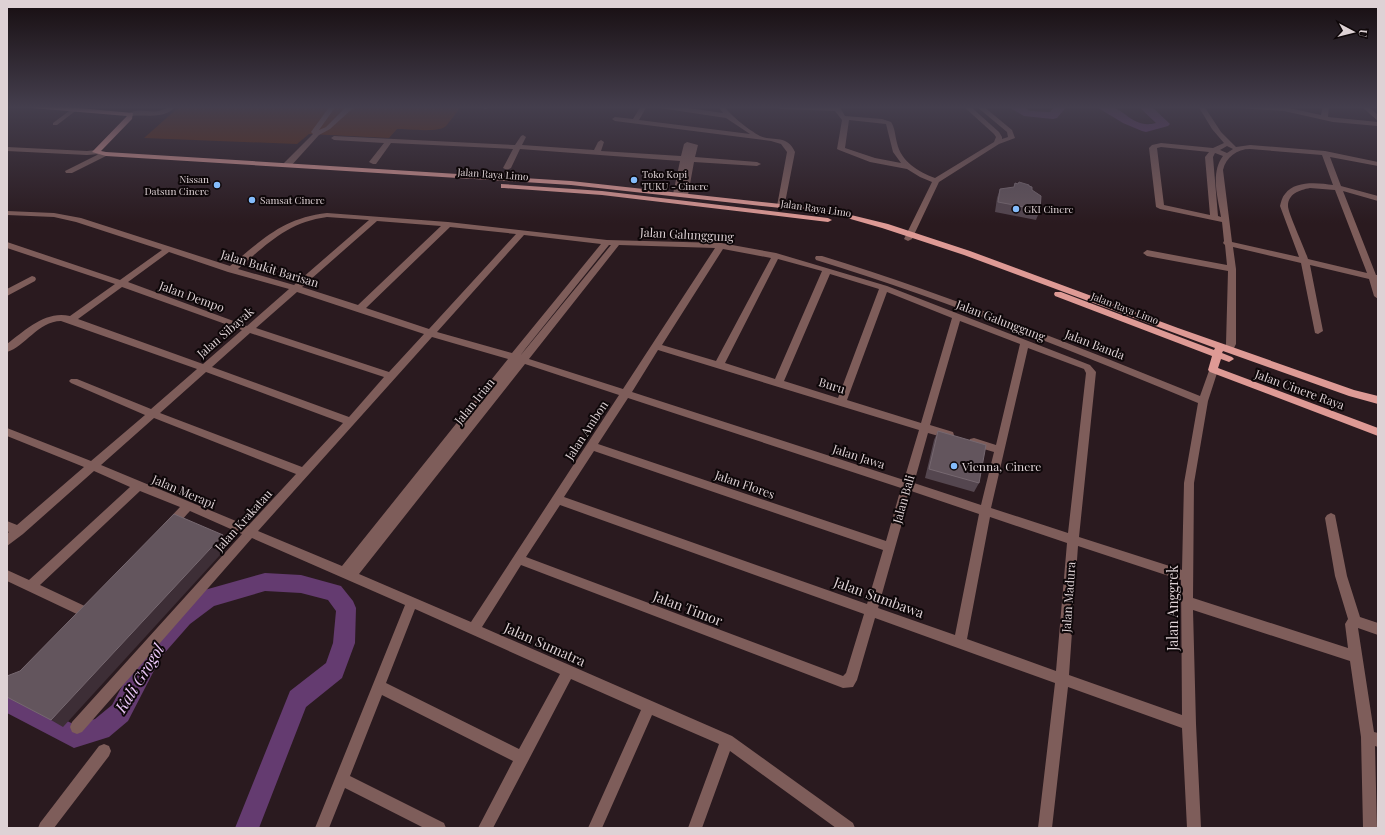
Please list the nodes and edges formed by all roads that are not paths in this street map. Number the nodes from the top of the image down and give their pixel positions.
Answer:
1 (102, 145) edge
2 (306, 145) edge
3 (385, 145) edge
4 (480, 145) edge
5 (600, 145) edge
6 (787, 145) edge
7 (842, 145) edge
8 (894, 145) edge
9 (994, 145) edge
10 (1224, 145) edge
11 (1231, 145) edge
12 (517, 147) junction
13 (16, 148) junction
14 (7, 149) edge
15 (1238, 149) junction
16 (1214, 150) junction
17 (96, 152) junction
18 (597, 152) junction
19 (106, 154) junction
20 (1325, 154) junction
21 (7, 155) edge
22 (880, 155) dead end
23 (1228, 156) junction
24 (688, 158) junction
25 (188, 160) junction
26 (902, 160) junction
27 (373, 162) dead end
28 (757, 164) dead end
29 (1378, 164) edge
30 (287, 165) junction
31 (909, 166) junction
32 (304, 169) junction
33 (69, 171) dead end
34 (902, 172) dead end
35 (505, 173) junction
36 (917, 174) junction
37 (483, 181) junction
38 (936, 181) junction
39 (1336, 186) junction
40 (680, 194) junction
41 (1378, 199) edge
42 (781, 206) junction
43 (8, 213) edge
44 (375, 218) junction
45 (1214, 218) junction
46 (1224, 220) junction
47 (448, 224) junction
48 (521, 233) junction
49 (910, 236) junction
50 (607, 242) junction
51 (617, 242) junction
52 (1227, 244) junction
53 (7, 245) edge
54 (721, 246) junction
55 (168, 249) junction
56 (1147, 253) dead end
57 (776, 256) junction
58 (819, 258) dead end
59 (1305, 262) junction
60 (1232, 269) junction
61 (231, 270) junction
62 (827, 270) junction
63 (1376, 278) edge
64 (32, 279) dead end
65 (121, 283) junction
66 (884, 288) junction
67 (296, 289) junction
68 (7, 293) edge
69 (1378, 296) edge
70 (359, 309) junction
71 (957, 316) junction
72 (71, 320) junction
73 (249, 329) junction
74 (1318, 331) dead end
75 (430, 332) junction
76 (1025, 343) junction
77 (656, 346) junction
78 (7, 350) edge
79 (1218, 350) junction
80 (1230, 353) junction
81 (518, 359) junction
82 (719, 365) junction
83 (1087, 367) joint
84 (204, 368) junction
85 (1218, 372) junction
86 (391, 376) junction
87 (74, 380) dead end
88 (778, 383) junction
89 (1352, 393) junction
90 (625, 394) junction
91 (1378, 400) edge
92 (1203, 401) junction
93 (841, 402) junction
94 (1378, 405) edge
95 (152, 414) junction
96 (350, 421) junction
97 (924, 427) junction
98 (7, 432) edge
99 (1378, 432) edge
100 (592, 446) junction
101 (1000, 450) junction
102 (92, 466) junction
103 (304, 472) junction
104 (139, 485) junction
105 (907, 486) junction
106 (557, 499) junction
107 (188, 506) junction
108 (985, 512) junction
109 (1330, 518) dead end
110 (7, 526) edge
111 (19, 531) junction
112 (250, 532) junction
113 (160, 535) edge
114 (1073, 539) junction
115 (7, 541) edge
116 (889, 547) junction
117 (518, 559) junction
118 (347, 574) junction
119 (7, 575) edge
120 (1187, 577) junction
121 (31, 586) junction
122 (96, 601) edge
123 (412, 602) junction
124 (1187, 602) junction
125 (871, 611) junction
126 (85, 612) junction
127 (1354, 622) junction
128 (74, 623) edge
129 (473, 629) junction
130 (1378, 629) edge
131 (960, 643) junction
132 (1357, 657) junction
133 (568, 671) junction
134 (1062, 679) junction
135 (848, 682) joint
136 (378, 686) junction
137 (649, 707) junction
138 (1189, 724) junction
139 (77, 726) dead end
140 (1373, 738) edge
141 (727, 741) junction
142 (104, 751) dead end
143 (522, 758) junction
144 (341, 779) junction
145 (45, 828) edge
146 (322, 828) edge
147 (439, 828) edge
148 (485, 828) edge
149 (594, 828) edge
150 (695, 828) edge
151 (848, 828) edge
152 (1045, 828) edge
153 (1194, 828) edge
154 (1370, 828) edge

1 - 17 main road
2 - 30 street
3 - 27 street
4 - 12 street
5 - 18 street
6 - 42 street
7 - 31 street
8 - 26 street
9 - 38 street
10 - 16 street
11 - 15 street
12 - 18 street
12 - 35 street
13 - 14 street
13 - 17 street
13 - 21 street
15 - 20 street
15 - 23 street
16 - 23 street
16 - 45 street
16 - 45 street
17 - 19 main road
18 - 24 street
19 - 25 main road
19 - 33 street
20 - 29 street
20 - 39 street
22 - 26 street
23 - 46 street
24 - 28 street
24 - 40 street
25 - 30 main road, Jalan Raya Limo
25 - 32 main road, Jalan Raya Limo
26 - 31 street
30 - 32 main road, Jalan Raya Limo
31 - 36 street
32 - 37 main road, Jalan Raya Limo
34 - 36 street
35 - 37 main road, Jalan Raya Limo
35 - 40 main road, Jalan Raya Limo
36 - 38 street
37 - 49 main road, Jalan Raya Limo
38 - 49 street
39 - 41 street
39 - 59 street
39 - 63 street
40 - 42 main road, Jalan Raya Limo
42 - 49 main road, Jalan Raya Limo
43 - 55 street, Jalan Bukit Barisan
44 - 47 street, Jalan Galunggung
44 - 61 street, Jalan Galunggung
44 - 67 street, Jalan Sibayak
45 - 46 street
46 - 52 street
47 - 48 street, Jalan Galunggung
47 - 70 street
48 - 50 street, Jalan Galunggung
48 - 75 street, Jalan Krakatau
49 - 79 main road, Jalan Raya Limo
50 - 51 street, Jalan Galunggung
50 - 81 street, Jalan Irian
51 - 54 street, Jalan Galunggung
51 - 81 street, Jalan Irian
52 - 59 street
52 - 60 street
53 - 65 street, Jalan Dempo
54 - 57 street, Jalan Galunggung
54 - 77 street, Jalan Ambon
55 - 61 street, Jalan Bukit Barisan
55 - 65 street
56 - 60 street
57 - 62 street, Jalan Galunggung
57 - 82 street
58 - 92 street, Jalan Banda
59 - 63 street
59 - 74 street
60 - 80 street
61 - 67 street, Jalan Bukit Barisan
62 - 66 street, Jalan Galunggung
62 - 88 street
63 - 69 street
64 - 68 street
65 - 72 street
65 - 73 street, Jalan Dempo
66 - 71 street, Jalan Galunggung
66 - 93 street
67 - 70 street, Jalan Bukit Barisan
67 - 73 street, Jalan Sibayak
70 - 75 street, Jalan Bukit Barisan
71 - 76 street, Jalan Galunggung
71 - 97 street, Jalan Bali
72 - 78 street
72 - 84 street
73 - 84 street, Jalan Sibayak
73 - 86 street, Jalan Dempo
75 - 81 street, Jalan Bukit Barisan
75 - 86 street, Jalan Krakatau
76 - 83 street, Jalan Galunggung
76 - 101 street
77 - 82 street, Buru
77 - 90 street, Jalan Ambon
79 - 80 main road, Jalan Cinere Raya
79 - 85 main road, Jalan Anggrek
80 - 85 main road, Jalan Anggrek
80 - 89 main road, Jalan Cinere Raya
81 - 90 street, Jalan Jawa
81 - 118 street, Jalan Irian
82 - 88 street, Buru
83 - 114 street, Jalan Madura
84 - 95 street, Jalan Sibayak
84 - 96 street
85 - 92 street, Jalan Anggrek
85 - 99 main road, Jalan Cinere Raya
86 - 96 street, Jalan Krakatau
87 - 95 street
88 - 93 street, Buru
89 - 91 main road, Jalan Cinere Raya
89 - 94 main road, Jalan Cinere Raya
90 - 100 street, Jalan Ambon
90 - 105 street, Jalan Jawa
92 - 120 street, Jalan Anggrek
93 - 97 street, Buru
95 - 102 street, Jalan Sibayak
95 - 103 street
96 - 103 street, Jalan Krakatau
97 - 101 street, Buru
97 - 105 street, Jalan Bali
98 - 102 street, Jalan Merapi
100 - 106 street, Jalan Ambon
100 - 116 street, Jalan Flores
101 - 108 street
102 - 104 street, Jalan Merapi
102 - 111 street, Jalan Sibayak
103 - 112 street, Jalan Krakatau
104 - 107 street, Jalan Merapi
104 - 121 street
105 - 108 street, Jalan Jawa
105 - 116 street, Jalan Bali
106 - 117 street, Jalan Ambon
106 - 125 street, Jalan Sumbawa
107 - 112 street, Jalan Merapi
107 - 113 street
108 - 114 street, Jalan Jawa
108 - 131 street
109 - 127 street
110 - 111 street
111 - 115 street, Jalan Sibayak
112 - 118 street, Jalan Merapi
112 - 139 street, Jalan Krakatau
114 - 120 street, Jalan Jawa
114 - 134 street, Jalan Madura
116 - 125 street, Jalan Bali
117 - 129 street, Jalan Ambon
117 - 135 street, Jalan Timor
118 - 123 street, Jalan Sumatra
119 - 121 street
120 - 124 street, Jalan Anggrek
121 - 126 street
122 - 126 street
123 - 129 street, Jalan Sumatra
123 - 136 street
124 - 132 street
124 - 138 street, Jalan Anggrek
125 - 131 street, Jalan Sumbawa
125 - 135 street, Jalan Bali
126 - 128 street
127 - 130 street
127 - 132 street
129 - 133 street, Jalan Sumatra
131 - 134 street, Jalan Sumbawa
132 - 140 street
133 - 137 street, Jalan Sumatra
133 - 143 street
134 - 138 street, Jalan Sumbawa
134 - 152 street, Jalan Madura
136 - 143 street
136 - 144 street
137 - 141 street, Jalan Sumatra
137 - 149 street
138 - 153 street, Jalan Anggrek
140 - 154 street
141 - 150 street
141 - 151 street, Jalan Sumatra
142 - 145 street
143 - 148 street
144 - 146 street
144 - 147 street

